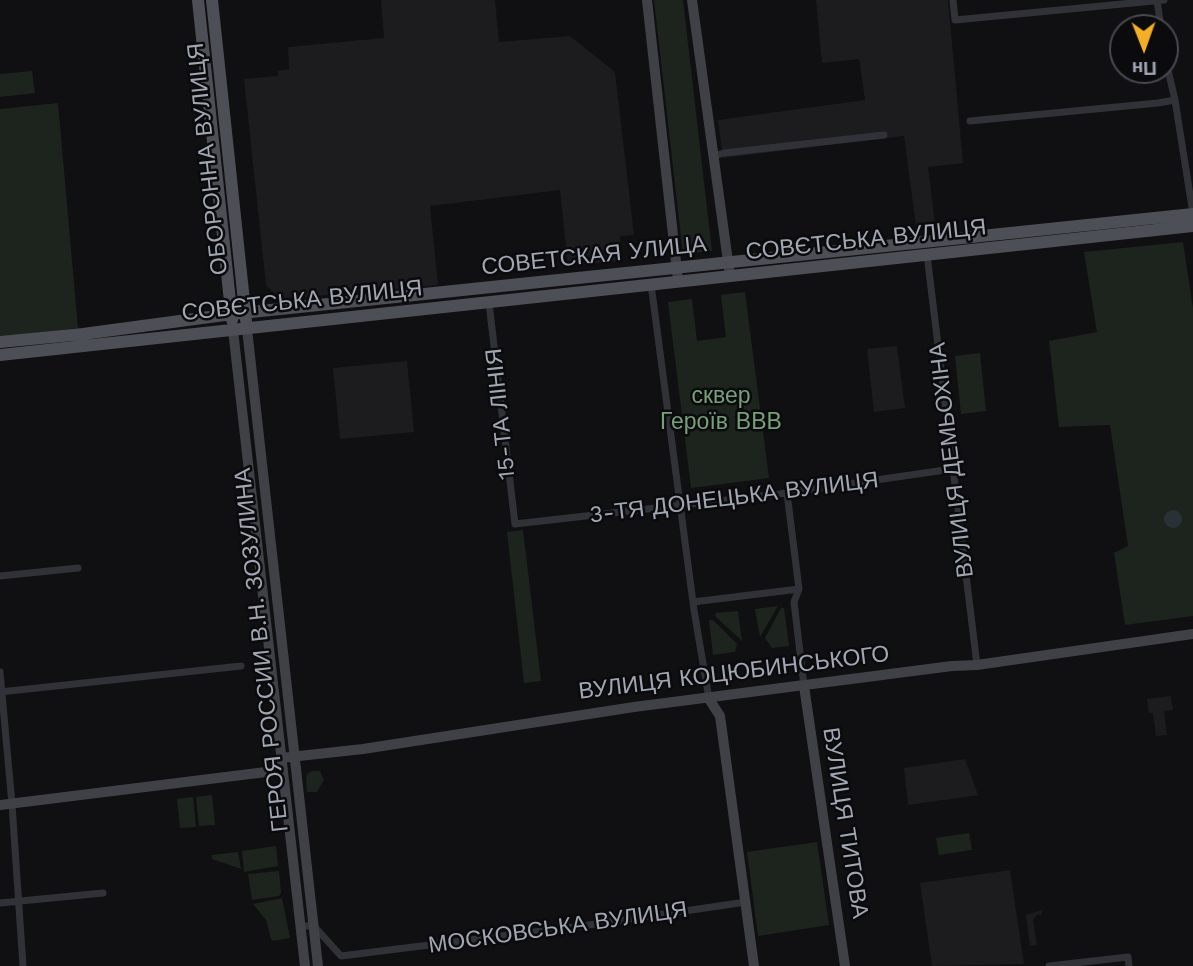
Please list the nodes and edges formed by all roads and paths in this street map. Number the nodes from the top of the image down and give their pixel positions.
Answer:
1 (198, 0) edge
2 (212, 0) edge
3 (647, 0) edge
4 (692, 0) edge
5 (953, 0) edge
6 (1160, 0) edge
7 (1171, 84) edge
8 (1175, 100) junction
9 (970, 121) dead end
10 (884, 135) dead end
11 (713, 156) junction
12 (1193, 214) edge
13 (1193, 226) edge
14 (927, 255) junction
15 (728, 270) junction
16 (677, 275) junction
17 (651, 284) junction
18 (489, 303) junction
19 (232, 314) junction
20 (246, 314) junction
21 (247, 329) junction
22 (233, 330) junction
23 (0, 342) edge
24 (0, 355) edge
25 (953, 469) junction
26 (787, 492) junction
27 (680, 505) junction
28 (515, 524) joint
29 (78, 568) dead end
30 (0, 576) edge
31 (799, 589) junction
32 (693, 603) junction
33 (1193, 634) edge
34 (977, 665) junction
35 (241, 666) dead end
36 (0, 673) edge
37 (804, 686) junction
38 (1, 692) edge
39 (709, 699) junction
40 (296, 757) junction
41 (281, 758) junction
42 (282, 771) junction
43 (12, 804) junction
44 (0, 805) edge
45 (103, 893) dead end
46 (19, 901) junction
47 (746, 902) junction
48 (0, 903) edge
49 (300, 926) junction
50 (314, 926) junction
51 (1128, 962) edge
52 (23, 966) edge
53 (305, 966) edge
54 (318, 966) edge
55 (754, 966) edge
56 (845, 966) edge
57 (1049, 966) edge

1 - 19 main road, ОБОРОННА ВУЛИЦЯ
2 - 20 main road, ОБОРОННА ВУЛИЦЯ
3 - 16 street
4 - 11 street
5 - 6 street
7 - 8 street
8 - 9 street
8 - 12 street
10 - 11 street
11 - 15 street
12 - 15 main road, СОВЕТСКАЯ УЛИЦА
13 - 14 main road, СОВЄТСЬКА ВУЛИЦЯ
14 - 15 main road, СОВЄТСЬКА ВУЛИЦЯ
14 - 25 street, ВУЛИЦЯ ДЕМЬОХІНА
15 - 16 main road, СОВЕТСКАЯ УЛИЦА
16 - 17 main road, СОВЄТСЬКА ВУЛИЦЯ
16 - 20 main road, СОВЕТСКАЯ УЛИЦА
17 - 18 main road, СОВЄТСЬКА ВУЛИЦЯ
17 - 27 street
18 - 21 main road, СОВЄТСЬКА ВУЛИЦЯ
18 - 28 street, 15-ТА ЛІНІЯ
19 - 20 main road, СОВЕТСКАЯ УЛИЦА
19 - 22 main road, ОБОРОННА ВУЛИЦЯ
19 - 23 main road, СОВЕТСКАЯ УЛИЦА
20 - 21 main road, ОБОРОННА ВУЛИЦЯ
21 - 22 main road, СОВЄТСЬКА ВУЛИЦЯ
21 - 40 street, ГЕРОЯ РОССИИ В.Н. ЗОЗУЛИНА
22 - 24 main road, СОВЄТСЬКА ВУЛИЦЯ
22 - 41 street, ГЕРОЯ РОССИИ В.Н. ЗОЗУЛИНА
25 - 26 street, 3-ТЯ ДОНЕЦЬКА ВУЛИЦЯ
25 - 34 street, ВУЛИЦЯ ДЕМЬОХІНА
26 - 27 street, 3-ТЯ ДОНЕЦЬКА ВУЛИЦЯ
26 - 31 street
27 - 28 street, 3-ТЯ ДОНЕЦЬКА ВУЛИЦЯ
27 - 32 street
29 - 30 street
31 - 32 street
31 - 37 street
32 - 39 street
33 - 34 street, ВУЛИЦЯ КОЦЮБИНСЬКОГО
34 - 37 street, ВУЛИЦЯ КОЦЮБИНСЬКОГО
35 - 38 street
36 - 38 street
37 - 39 street, ВУЛИЦЯ КОЦЮБИНСЬКОГО
37 - 56 street, ВУЛИЦЯ ТИТОВА
38 - 43 street
39 - 40 street, ВУЛИЦЯ КОЦЮБИНСЬКОГО
39 - 47 street
40 - 41 street, ВУЛИЦЯ КОЦЮБИНСЬКОГО
40 - 50 street, ГЕРОЯ РОССИИ В.Н. ЗОЗУЛИНА
41 - 42 street, ГЕРОЯ РОССИИ В.Н. ЗОЗУЛИНА
42 - 43 street
42 - 49 street, ГЕРОЯ РОССИИ В.Н. ЗОЗУЛИНА
43 - 44 street
43 - 46 street
45 - 46 street
46 - 48 street
46 - 52 street
47 - 50 street, МОСКОВСЬКА ВУЛИЦЯ
47 - 55 street
49 - 50 street
49 - 53 street, ГЕРОЯ РОССИИ В.Н. ЗОЗУЛИНА
50 - 54 street, ГЕРОЯ РОССИИ В.Н. ЗОЗУЛИНА
51 - 57 street

